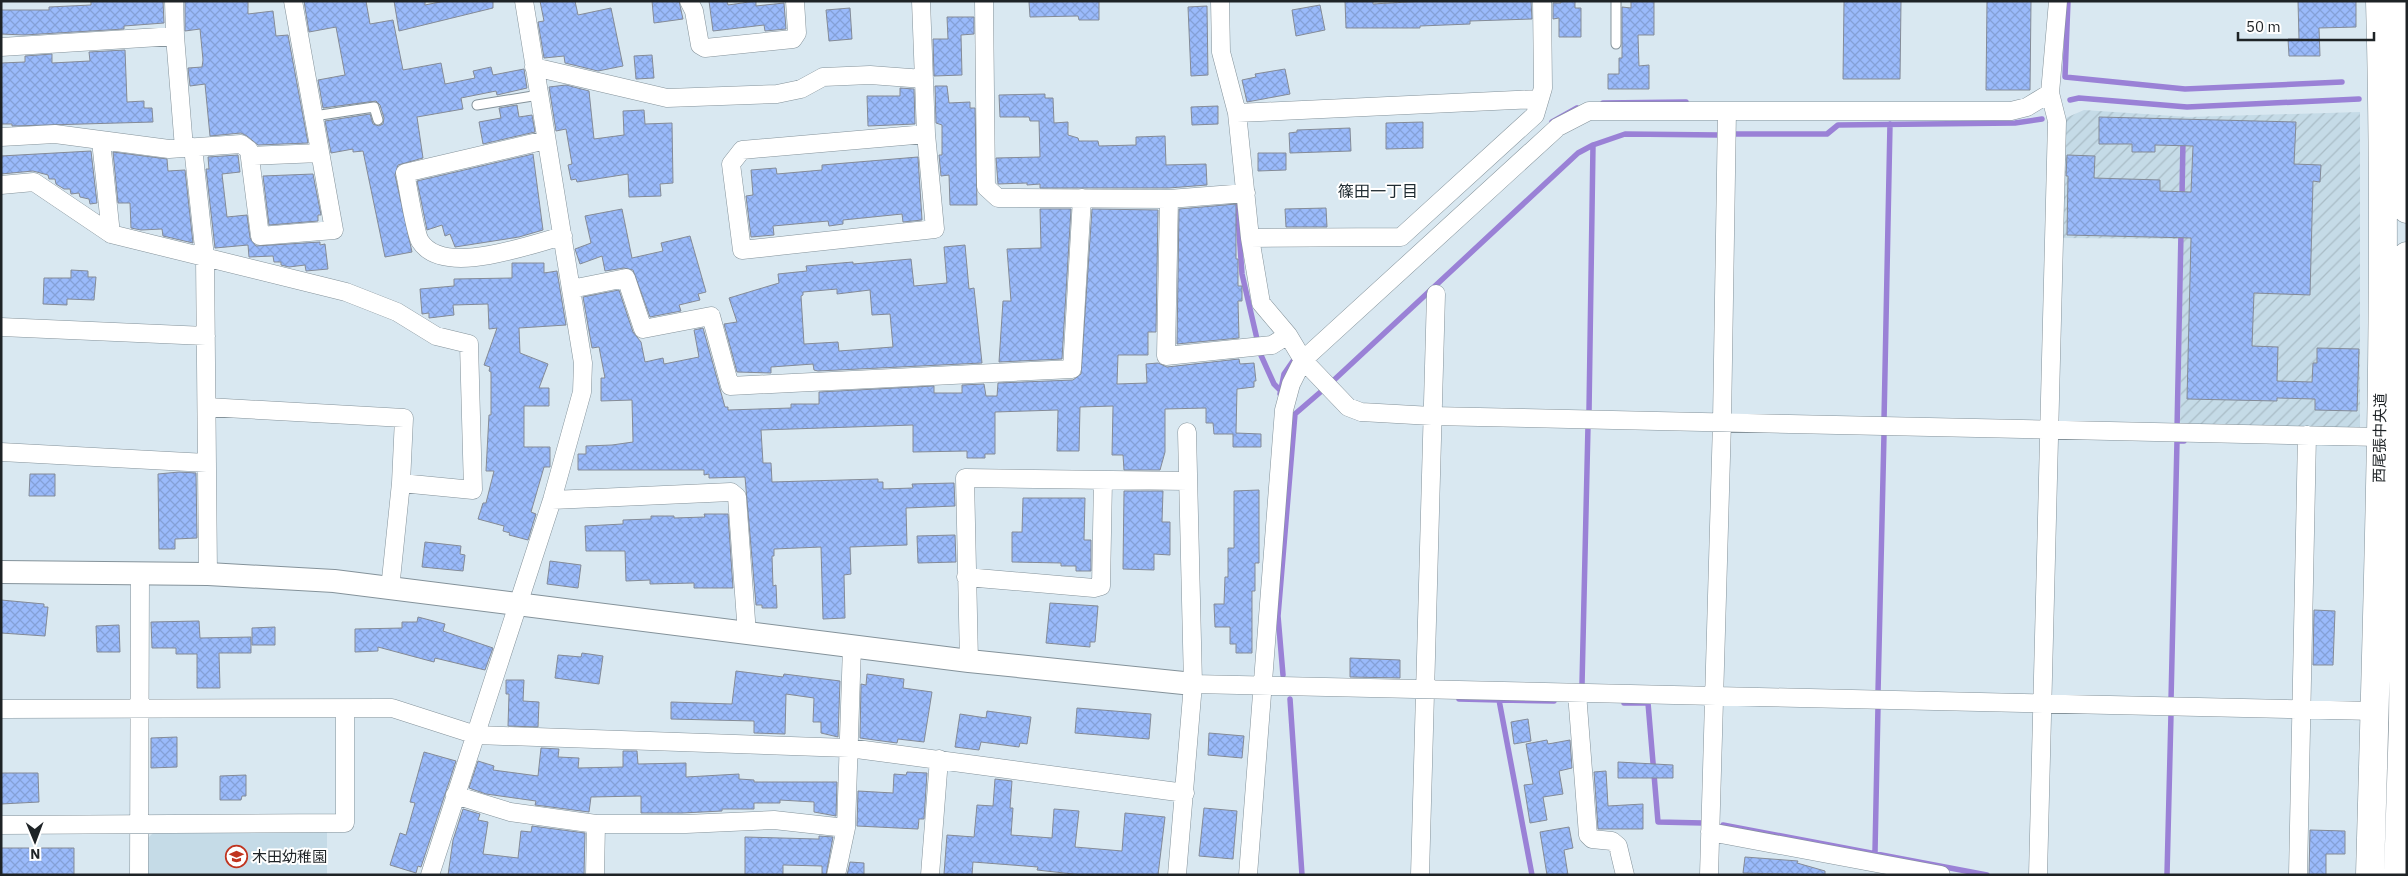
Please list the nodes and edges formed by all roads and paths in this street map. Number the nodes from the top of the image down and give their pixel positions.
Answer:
1 (174, 1) edge
2 (293, 1) edge
3 (524, 1) edge
4 (689, 1) edge
5 (794, 1) edge
6 (921, 1) edge
7 (984, 1) edge
8 (1220, 1) edge
9 (1542, 1) edge
10 (1616, 1) edge
11 (2058, 1) edge
12 (2380, 1) edge
13 (2404, 1) edge
14 (176, 36) junction
15 (1616, 44) dead end
16 (1, 47) edge
17 (534, 67) junction
18 (924, 79) junction
19 (2050, 93) junction
20 (539, 95) junction
21 (1540, 99) junction
22 (477, 105) dead end
23 (1727, 111) junction
24 (1238, 113) junction
25 (314, 116) junction
26 (378, 120) dead end
27 (926, 134) junction
28 (1, 137) edge
29 (546, 140) junction
30 (101, 141) junction
31 (188, 148) junction
32 (320, 154) junction
33 (250, 156) junction
34 (1, 184) edge
35 (1246, 193) junction
36 (1082, 198) junction
37 (1169, 199) junction
38 (2407, 209) edge
39 (111, 234) junction
40 (563, 236) junction
41 (1250, 238) junction
42 (2407, 256) edge
43 (205, 257) junction
44 (572, 290) junction
45 (1436, 294) dead end
46 (1, 327) edge
47 (1288, 335) junction
48 (206, 336) junction
49 (1303, 360) junction
50 (207, 407) junction
51 (1432, 416) junction
52 (1722, 422) junction
53 (2050, 430) junction
54 (1187, 432) dead end
55 (2307, 435) junction
56 (2397, 440) edge
57 (1, 452) edge
58 (207, 463) junction
59 (1103, 480) junction
60 (1188, 482) junction
61 (401, 484) junction
62 (552, 500) junction
63 (1, 572) edge
64 (140, 573) junction
65 (208, 574) junction
66 (966, 577) junction
67 (390, 588) junction
68 (518, 605) junction
69 (747, 634) junction
70 (852, 646) junction
71 (969, 661) junction
72 (1193, 684) junction
73 (1263, 686) junction
74 (1424, 690) junction
75 (1577, 693) junction
76 (1715, 696) junction
77 (2042, 705) junction
78 (1, 709) edge
79 (139, 709) junction
80 (345, 709) junction
81 (2301, 710) junction
82 (2374, 718) junction
83 (2405, 723) edge
84 (476, 735) junction
85 (849, 748) junction
86 (939, 759) junction
87 (1184, 792) junction
88 (455, 795) junction
89 (139, 824) junction
90 (596, 824) junction
91 (1, 825) edge
92 (846, 828) junction
93 (1710, 832) junction
94 (139, 875) edge
95 (430, 875) edge
96 (595, 875) edge
97 (836, 875) edge
98 (930, 875) edge
99 (1177, 875) edge
100 (1248, 875) edge
101 (1420, 875) edge
102 (1625, 875) edge
103 (1709, 875) edge
104 (1940, 875) edge
105 (2038, 875) edge
106 (2298, 875) edge
107 (2370, 875) edge
108 (2398, 875) edge

1 - 14 street
2 - 25 street
3 - 17 street
4 - 5 street
6 - 18 street
7 - 36 street
8 - 24 street
9 - 21 street
10 - 15 lane
11 - 19 street
12 - 56 main road, 西尾張中央道
13 - 38 main road
14 - 16 street
14 - 31 street
17 - 18 street
17 - 20 street
18 - 27 street
19 - 23 street
19 - 53 street
20 - 22 lane
20 - 29 street
21 - 24 street
21 - 41 street
23 - 49 street
23 - 52 street
24 - 35 street
25 - 26 lane
25 - 32 street
27 - 27 street
28 - 30 street
29 - 40 street
29 - 40 street
30 - 31 street
30 - 39 street
31 - 33 street
31 - 43 street
32 - 33 street
32 - 33 street
34 - 39 street
35 - 37 street
35 - 41 street
36 - 37 street
36 - 44 street
37 - 47 street
39 - 43 street
40 - 44 street
41 - 47 street
42 - 56 main road, 西尾張中央道
43 - 48 street
43 - 61 street
44 - 62 street
45 - 51 street
46 - 48 street
47 - 49 street
48 - 50 street
49 - 51 street
49 - 73 street
50 - 58 street
50 - 61 street
51 - 52 street
51 - 74 street
52 - 53 street
52 - 76 street
53 - 55 street
53 - 77 street
54 - 60 street
55 - 56 street
55 - 81 street
56 - 82 main road, 西尾張中央道
56 - 83 main road, 西尾張中央道
57 - 58 street
58 - 65 street
59 - 60 street
59 - 66 street
59 - 66 street
60 - 72 street
61 - 67 street
62 - 68 street
62 - 69 street
63 - 64 street
64 - 65 street
64 - 79 street
65 - 67 street
66 - 71 street
67 - 68 street
68 - 69 street
68 - 84 street
69 - 70 street
70 - 71 street
70 - 85 street
71 - 72 street
72 - 73 street
72 - 87 street
73 - 74 street
73 - 100 street
74 - 75 street
74 - 101 street
75 - 76 street
75 - 102 street
76 - 77 street
76 - 93 street
77 - 81 street
77 - 105 street
78 - 79 street
79 - 80 street
79 - 89 street
80 - 84 street
80 - 89 street
81 - 82 street
81 - 106 street
82 - 83 street
82 - 107 main road, 西尾張中央道
83 - 108 main road, 西尾張中央道
84 - 85 street
84 - 88 street
85 - 86 street
85 - 92 street
86 - 87 street
86 - 98 street
87 - 99 street
88 - 90 street
88 - 95 street
89 - 91 street
89 - 94 street
90 - 92 street
90 - 96 street
92 - 97 street
93 - 103 street
93 - 104 street

